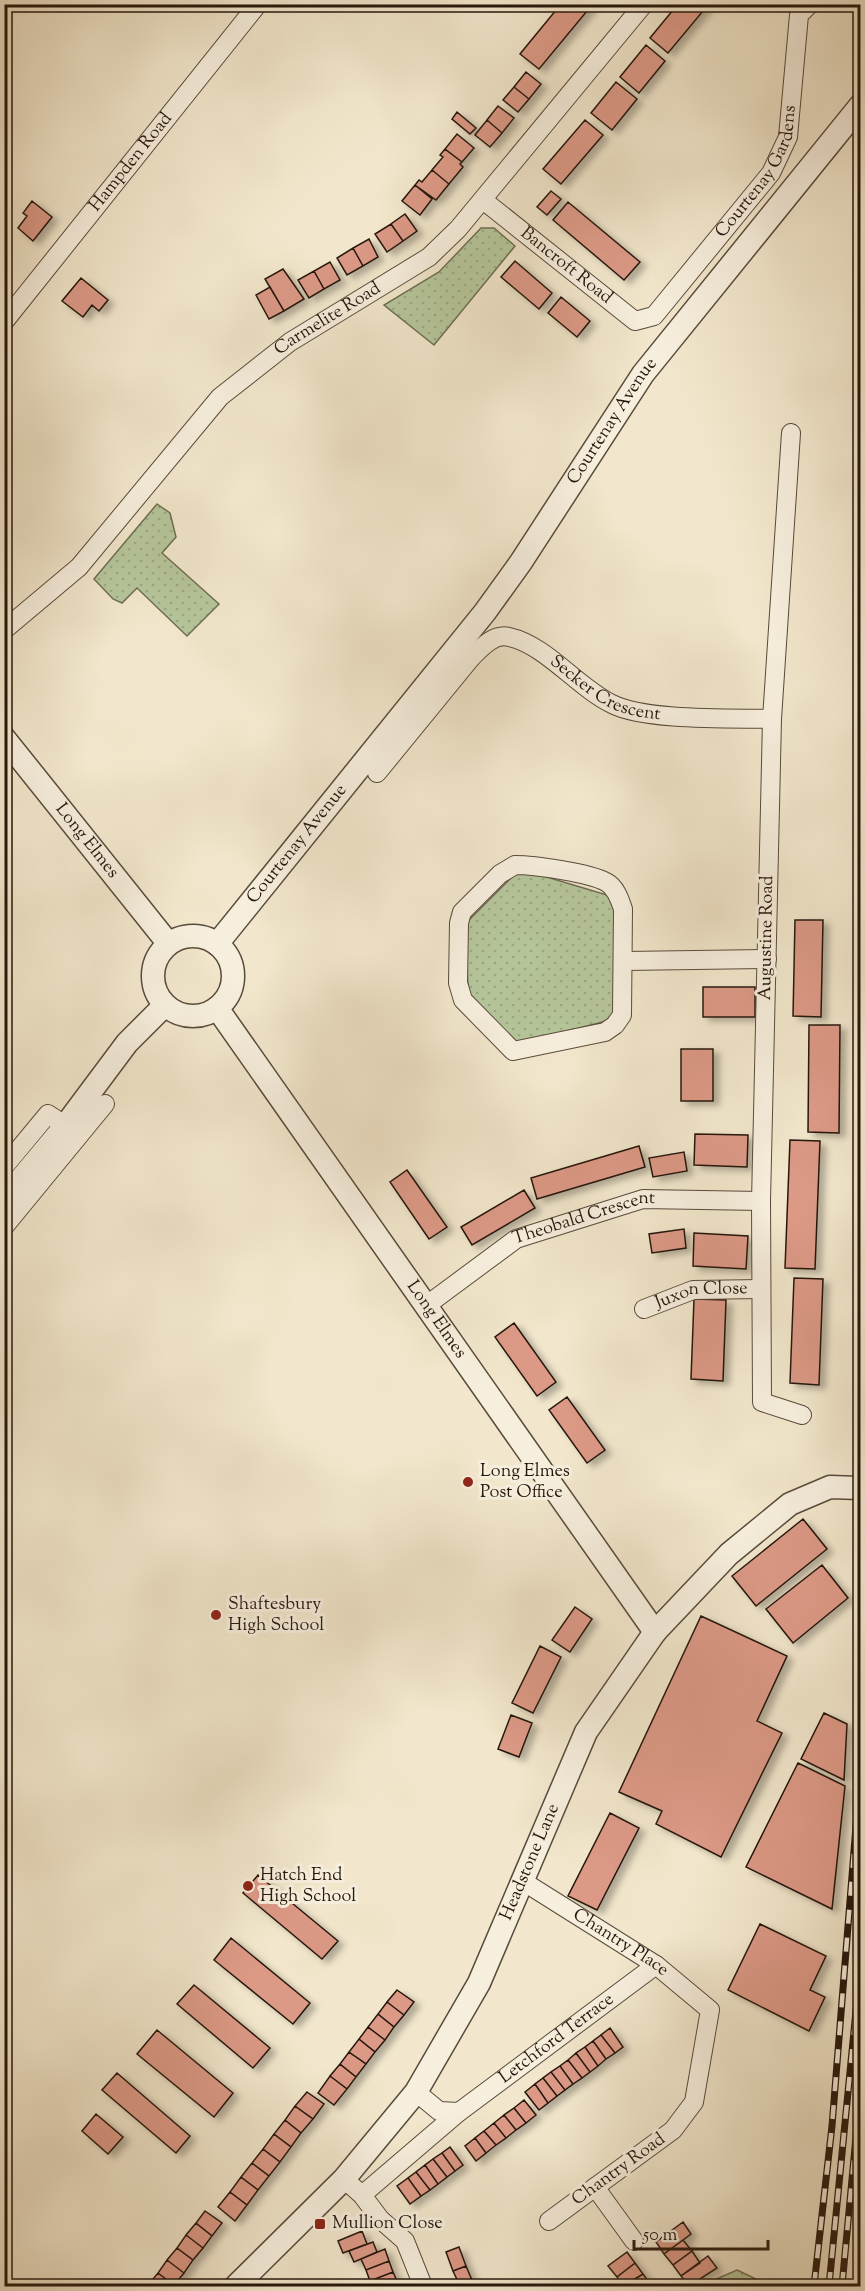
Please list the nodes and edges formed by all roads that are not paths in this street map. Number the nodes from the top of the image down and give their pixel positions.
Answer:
1 (258, 4) edge
2 (644, 4) edge
3 (810, 4) edge
4 (861, 106) edge
5 (483, 200) junction
6 (654, 316) joint
7 (4, 322) edge
8 (791, 433) dead end
9 (4, 630) edge
10 (464, 653) junction
11 (772, 719) junction
12 (4, 738) edge
13 (383, 753) junction
14 (377, 773) dead end
15 (168, 943) junction
16 (217, 944) junction
17 (767, 959) junction
18 (625, 961) junction
19 (165, 1005) junction
20 (217, 1008) junction
21 (105, 1104) dead end
22 (72, 1130) junction
23 (4, 1167) edge
24 (4, 1199) edge
25 (761, 1201) junction
26 (4, 1227) edge
27 (761, 1289) junction
28 (427, 1305) junction
29 (644, 1310) dead end
30 (802, 1415) dead end
31 (855, 1488) edge
32 (655, 1632) junction
33 (524, 1882) junction
34 (656, 1965) junction
35 (710, 2010) joint
36 (416, 2092) junction
37 (459, 2112) junction
38 (344, 2179) junction
39 (595, 2187) junction
40 (362, 2195) junction
41 (549, 2221) dead end
42 (634, 2241) dead end
43 (236, 2286) edge
44 (423, 2286) edge

1 - 7 street, Hampden Road
2 - 5 street, Carmelite Road
3 - 6 street, Courtenay Gardens
4 - 10 street, Courtenay Avenue
5 - 6 street, Bancroft Road
5 - 9 street, Carmelite Road
8 - 11 street, Augustine Road
10 - 11 street, Secker Crescent
10 - 13 street, Courtenay Avenue
11 - 17 street, Augustine Road
12 - 15 street, Long Elmes
13 - 14 street, Courtenay Avenue
13 - 16 street, Courtenay Avenue
15 - 16 street
15 - 19 street
16 - 20 street
17 - 18 street
17 - 25 street, Augustine Road
18 - 18 street
19 - 20 street
19 - 22 street
20 - 28 street, Long Elmes
21 - 22 street
22 - 23 street
22 - 24 street
22 - 26 street
25 - 27 street, Augustine Road
25 - 28 street, Theobald Crescent
27 - 29 street, Juxon Close
27 - 30 street, Augustine Road
28 - 32 street, Long Elmes
31 - 32 street, Headstone Lane
32 - 33 street, Headstone Lane
33 - 34 street, Chantry Place
33 - 36 street, Headstone Lane
34 - 35 street, Chantry Place
34 - 37 street, Letchford Terrace
35 - 39 street, Chantry Road
36 - 37 street
36 - 38 street, Headstone Lane
37 - 40 street, Letchford Terrace
38 - 40 street
38 - 43 street, Headstone Lane
39 - 41 street, Chantry Road
39 - 42 street
40 - 44 street

